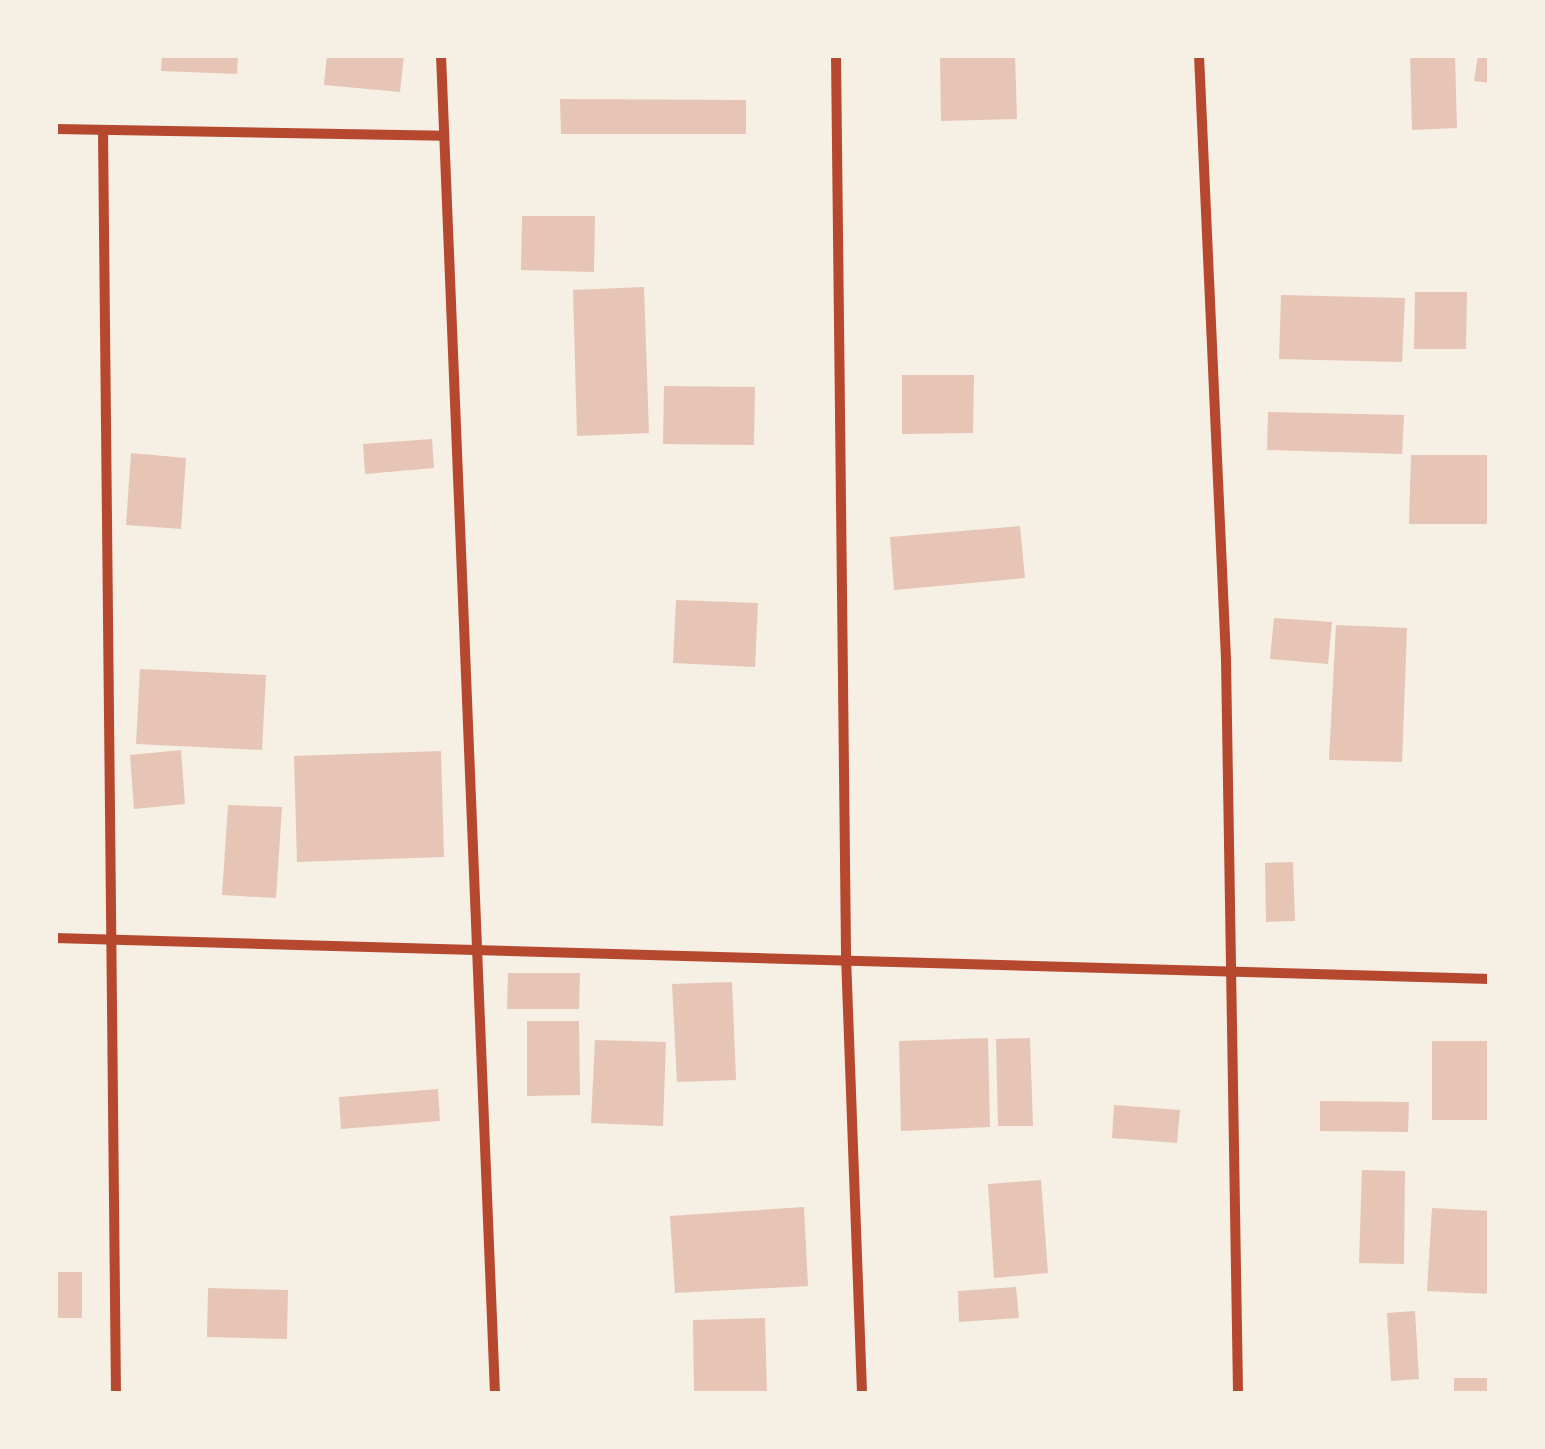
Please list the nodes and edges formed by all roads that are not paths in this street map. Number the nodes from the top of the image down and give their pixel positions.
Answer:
1 (442, 55) edge
2 (836, 55) edge
3 (1200, 55) edge
4 (55, 129) edge
5 (103, 132) junction
6 (444, 136) junction
7 (55, 938) edge
8 (106, 940) junction
9 (476, 945) junction
10 (846, 956) junction
11 (1226, 969) junction
12 (1490, 978) edge
13 (116, 1394) edge
14 (495, 1394) edge
15 (862, 1394) edge
16 (1238, 1394) edge

1 - 6 street
2 - 10 street
3 - 11 street
4 - 5 street
5 - 6 street
5 - 8 street
6 - 9 street
7 - 8 street
8 - 9 street
8 - 13 street
9 - 10 street
9 - 14 street
10 - 11 street
10 - 15 street
11 - 12 street
11 - 16 street

